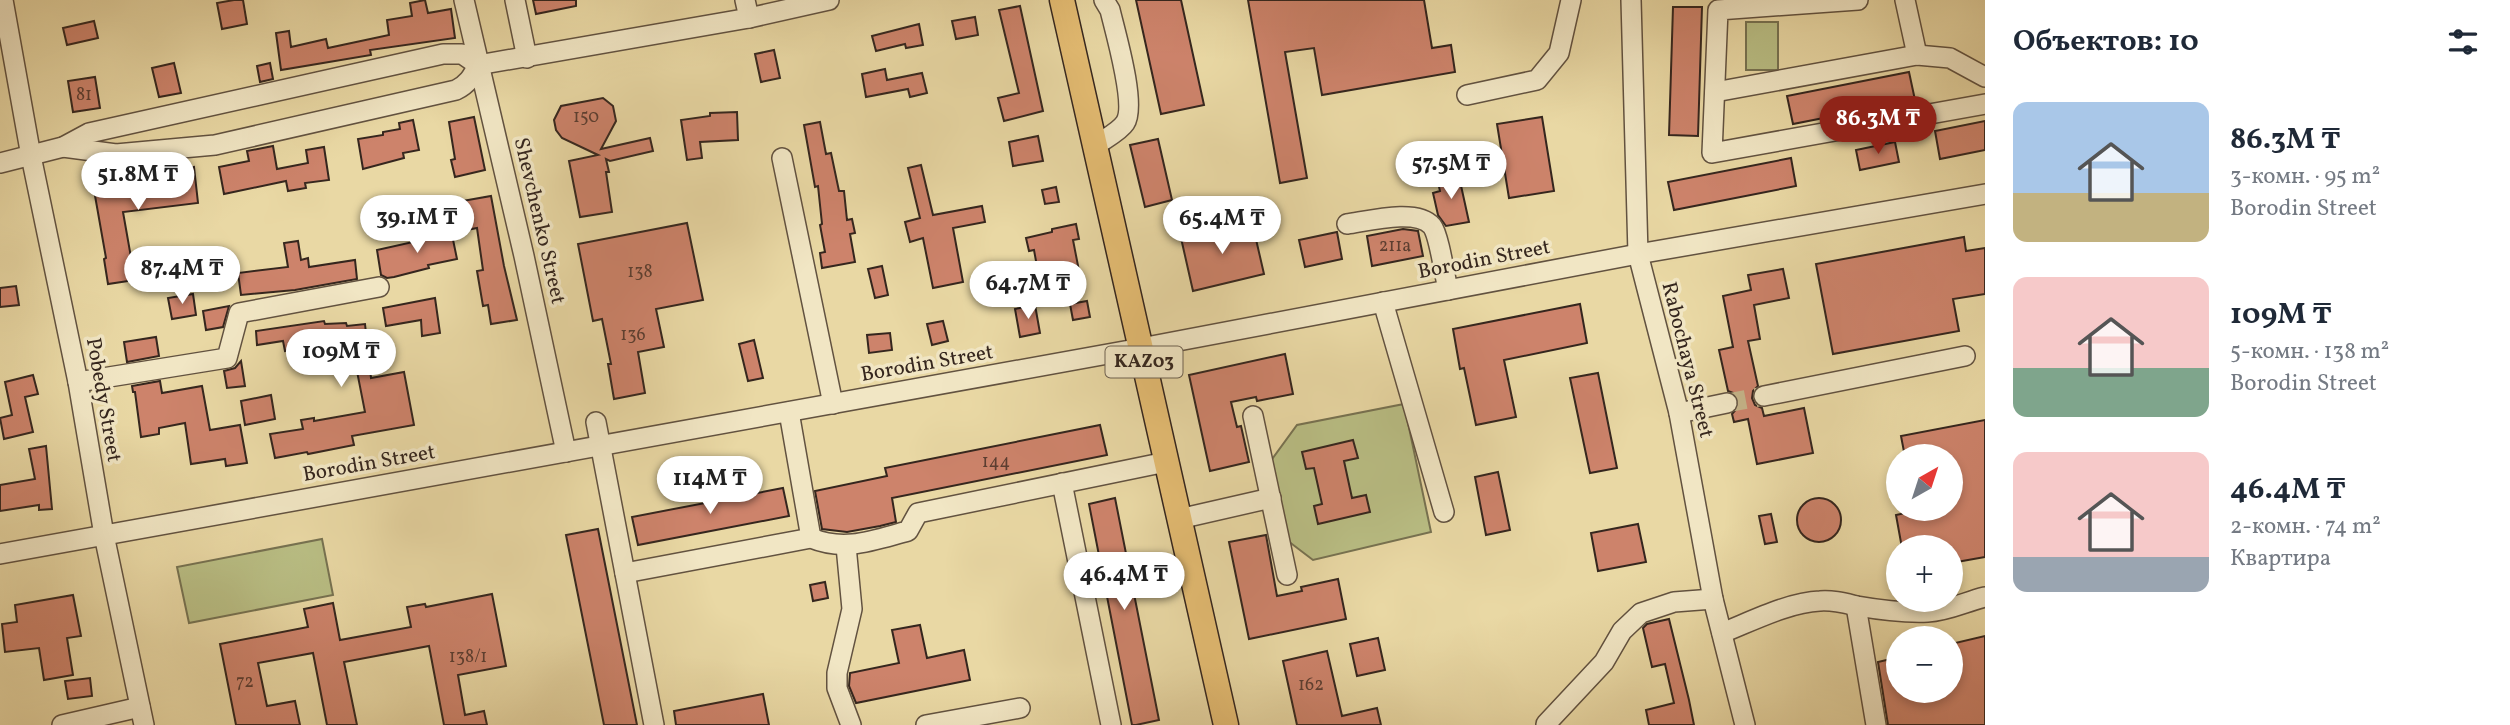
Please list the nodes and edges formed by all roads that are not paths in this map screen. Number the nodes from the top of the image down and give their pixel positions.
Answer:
1 (4, 0) edge
2 (464, 0) edge
3 (515, 0) edge
4 (829, 0) edge
5 (1062, 0) edge
6 (1104, 0) edge
7 (1571, 0) edge
8 (1631, 0) edge
9 (1905, 0) edge
10 (1846, 1) edge
11 (747, 9) edge
12 (1917, 55) junction
13 (527, 58) junction
14 (478, 65) junction
15 (1985, 77) edge
16 (1715, 92) junction
17 (1467, 95) dead end
18 (1985, 104) edge
19 (1095, 146) junction
20 (64, 147) junction
21 (31, 156) junction
22 (782, 158) dead end
23 (0, 163) edge
24 (1985, 194) edge
25 (1347, 224) dead end
26 (1638, 254) junction
27 (379, 287) dead end
28 (1448, 290) junction
29 (1383, 302) junction
30 (1141, 348) junction
31 (1965, 356) dead end
32 (78, 382) junction
33 (1764, 396) tunnel mouth
34 (1727, 403) tunnel mouth
35 (833, 404) junction
36 (789, 412) junction
37 (1679, 413) junction
38 (1253, 416) dead end
39 (596, 422) dead end
40 (601, 445) junction
41 (566, 452) junction
42 (1166, 463) junction
43 (1062, 483) junction
44 (1271, 498) junction
45 (1444, 512) dead end
46 (1179, 519) junction
47 (104, 535) junction
48 (811, 538) junction
49 (846, 546) junction
50 (0, 554) edge
51 (625, 573) junction
52 (1287, 575) dead end
53 (1985, 597) edge
54 (1713, 599) junction
55 (1856, 606) junction
56 (1722, 633) junction
57 (1020, 708) dead end
58 (142, 716) edge
59 (1220, 724) edge
60 (1546, 724) edge
61 (62, 725) edge
62 (654, 725) edge
63 (851, 725) edge
64 (926, 725) edge
65 (1111, 725) edge
66 (1745, 725) edge
67 (1876, 725) edge

1 - 21 street, Pobedy Street
2 - 14 street, Shevchenko Street
3 - 13 street
4 - 11 street
5 - 19 main road, KАZ03
6 - 19 street
7 - 17 street
8 - 26 street, Rabochaya Street
9 - 12 street
10 - 16 street
11 - 13 street
12 - 15 street
12 - 16 street
13 - 14 street
14 - 20 street
14 - 20 street
14 - 41 street, Shevchenko Street
16 - 18 street
19 - 30 main road, KАZ03
20 - 21 street
21 - 23 street
21 - 32 street, Pobedy Street
22 - 35 street
24 - 26 street, Borodin Street
25 - 28 street
26 - 28 street, Borodin Street
26 - 37 street, Rabochaya Street
27 - 32 street
28 - 29 street, Borodin Street
29 - 30 street, Borodin Street
29 - 45 street
30 - 35 street, Borodin Street
30 - 42 main road, KАZ03
31 - 33 street
32 - 47 street, Pobedy Street
34 - 37 street
35 - 36 street, Borodin Street
36 - 40 street, Borodin Street
36 - 48 street
37 - 54 street, Rabochaya Street
38 - 44 street
39 - 40 street
40 - 41 street, Borodin Street
40 - 51 street
41 - 47 street, Borodin Street
42 - 43 street
42 - 46 main road, KАZ03
43 - 49 street
43 - 65 street
44 - 46 street
44 - 52 street
46 - 59 main road, KАZ03
47 - 50 street, Borodin Street
47 - 58 street, Pobedy Street
48 - 49 street
48 - 51 street
49 - 63 street
51 - 62 street
53 - 55 street
54 - 56 street, Rabochaya Street
54 - 60 street
55 - 56 street
55 - 67 street
56 - 66 street, Rabochaya Street
57 - 64 street
58 - 61 street

